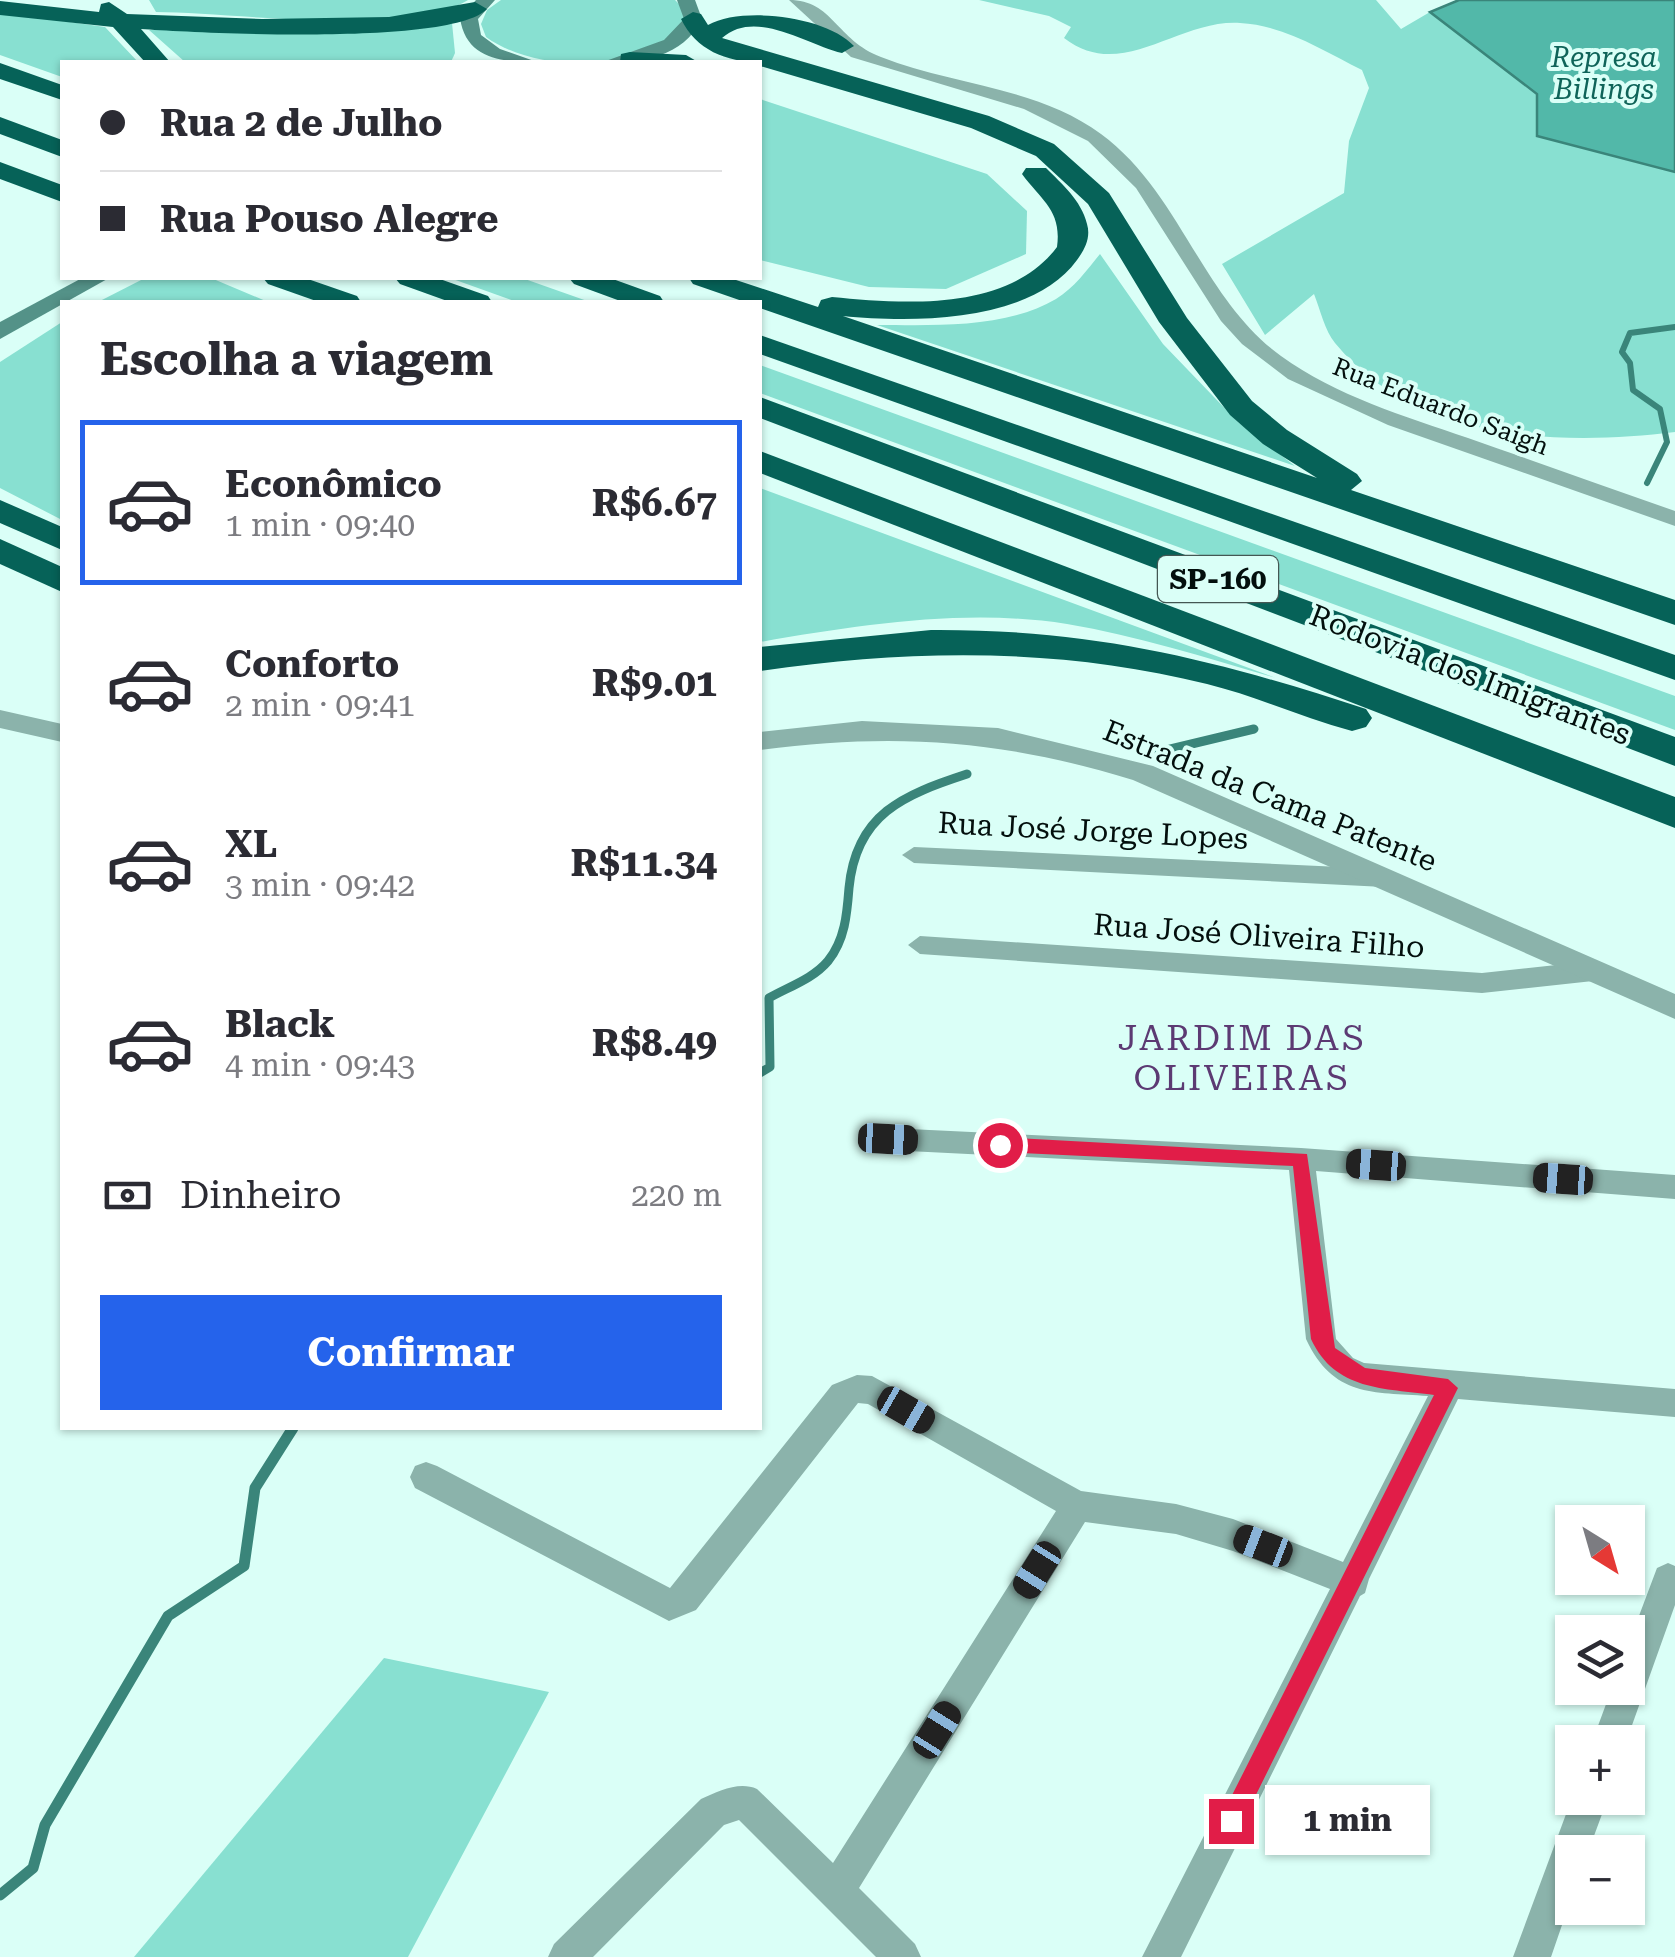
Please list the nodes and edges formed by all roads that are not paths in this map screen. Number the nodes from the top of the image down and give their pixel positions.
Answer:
1 (105, 0) edge
2 (797, 0) edge
3 (481, 4) edge
4 (0, 8) edge
5 (696, 13) edge
6 (842, 46) junction
7 (478, 54) edge
8 (156, 60) edge
9 (516, 60) edge
10 (624, 60) edge
11 (0, 70) edge
12 (762, 83) edge
13 (60, 92) edge
14 (0, 125) edge
15 (60, 147) edge
16 (0, 170) edge
17 (60, 193) edge
18 (64, 280) edge
19 (94, 280) edge
20 (284, 280) edge
21 (416, 280) edge
22 (590, 280) edge
23 (711, 280) edge
24 (340, 300) edge
25 (471, 300) edge
26 (644, 300) edge
27 (0, 314) edge
28 (0, 332) edge
29 (762, 345) edge
30 (762, 408) edge
31 (762, 462) edge
32 (0, 510) edge
33 (1675, 519) edge
34 (60, 539) edge
35 (1472, 545) junction
36 (0, 550) edge
37 (60, 580) edge
38 (1675, 613) edge
39 (762, 659) edge
40 (1675, 668) edge
41 (0, 718) edge
42 (60, 733) edge
43 (762, 741) edge
44 (1675, 752) edge
45 (1675, 813) edge
46 (1675, 823) edge
47 (914, 855) dead end
48 (1389, 879) junction
49 (920, 946) dead end
50 (1593, 971) junction
51 (1675, 1007) edge
52 (888, 1139) dead end
53 (1301, 1159) junction
54 (1675, 1187) edge
55 (1448, 1388) junction
56 (1675, 1403) edge
57 (426, 1478) dead end
58 (1077, 1506) junction
59 (1668, 1579) dead end
60 (1354, 1582) junction
61 (1615, 1725) edge
62 (1584, 1815) edge
63 (837, 1890) junction
64 (567, 1957) edge
65 (902, 1957) edge
66 (1161, 1957) edge
67 (1532, 1957) edge

1 - 8 highway
2 - 6 street, Rua Eduardo Saigh
3 - 4 highway
3 - 7 main road
5 - 6 highway
5 - 10 main road
5 - 35 highway
6 - 33 street, Rua Eduardo Saigh
7 - 9 main road
11 - 13 highway
12 - 23 highway
14 - 15 highway
16 - 17 highway
18 - 27 main road
19 - 28 main road
20 - 24 highway
21 - 25 highway
22 - 26 highway
23 - 35 highway
29 - 40 highway, SP-160
30 - 44 highway, Rodovia dos Imigrantes / SP-160
31 - 45 highway
32 - 34 highway
35 - 38 highway
36 - 37 highway
39 - 46 highway
41 - 42 street
43 - 48 street, Estrada da Cama Patente
47 - 48 street, Rua José Jorge Lopes
48 - 50 street, Estrada da Cama Patente
49 - 50 street, Rua José Oliveira Filho
50 - 51 street, Estrada da Cama Patente
52 - 53 street
53 - 54 street
53 - 55 street
55 - 56 street
55 - 60 street
57 - 58 street
58 - 60 street
58 - 63 street
59 - 61 street
60 - 66 street
62 - 67 street
63 - 64 street
63 - 65 street

